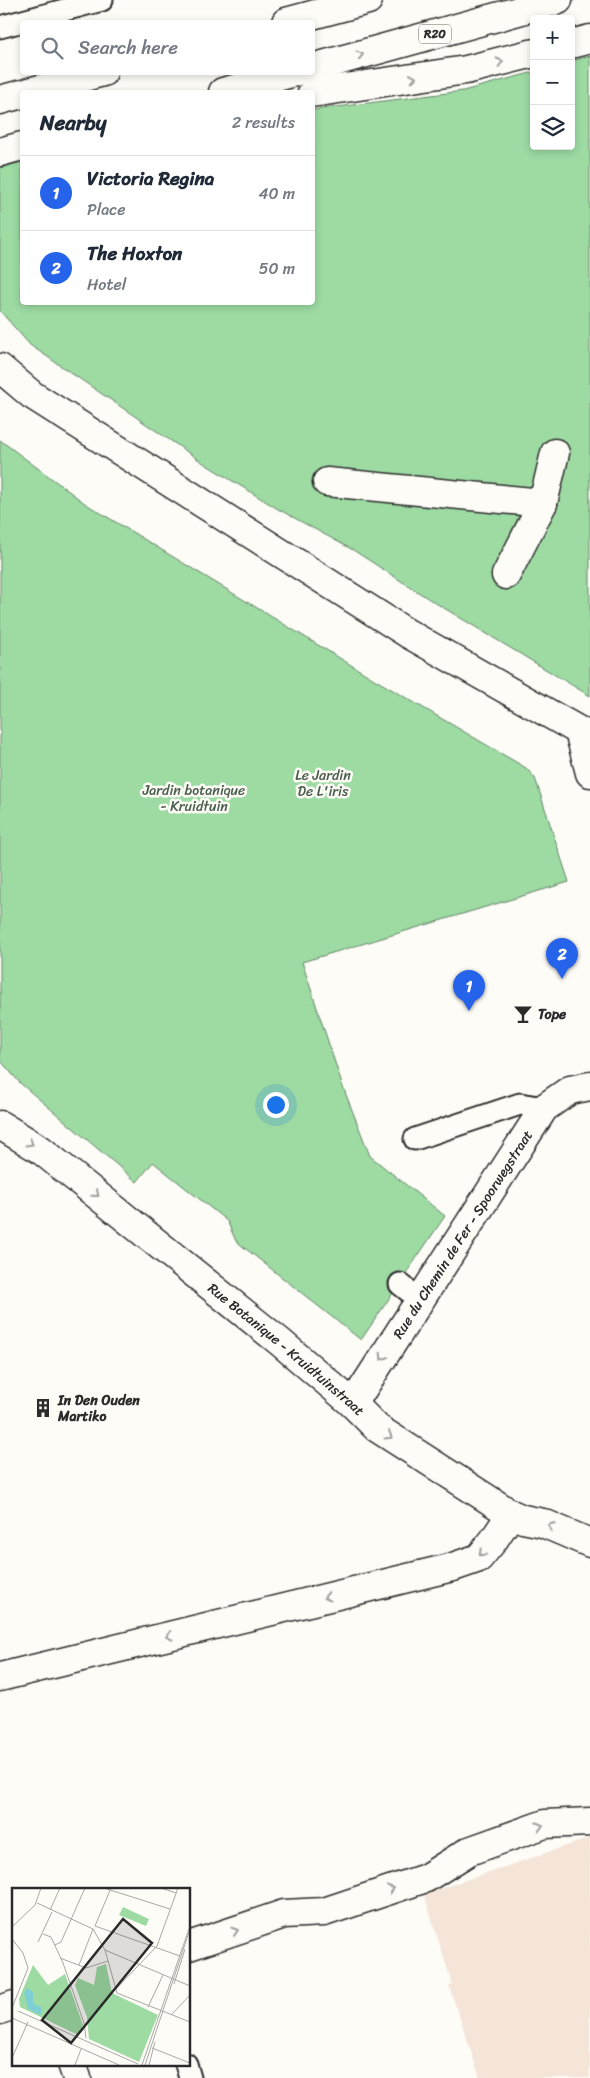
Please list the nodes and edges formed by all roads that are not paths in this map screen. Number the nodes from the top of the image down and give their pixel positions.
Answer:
1 (102, 0) edge
2 (368, 0) edge
3 (558, 0) edge
4 (26, 20) edge
5 (293, 20) edge
6 (20, 22) edge
7 (0, 27) edge
8 (590, 39) edge
9 (575, 43) edge
10 (530, 54) edge
11 (315, 67) edge
12 (92, 75) edge
13 (284, 75) edge
14 (36, 90) edge
15 (230, 90) edge
16 (315, 93) edge
17 (20, 95) edge
18 (0, 100) edge
19 (20, 147) edge
20 (0, 152) edge
21 (0, 368) edge
22 (555, 453) dead end
23 (327, 482) dead end
24 (544, 503) junction
25 (506, 575) dead end
26 (584, 734) edge
27 (590, 773) edge
28 (590, 1086) edge
29 (544, 1108) junction
30 (0, 1125) edge
31 (415, 1139) dead end
32 (353, 1404) junction
33 (511, 1514) junction
34 (590, 1542) edge
35 (0, 1677) edge
36 (590, 1822) edge
37 (190, 1946) edge
38 (12, 2006) edge
39 (0, 2010) edge
40 (73, 2066) edge
41 (77, 2078) edge

1 - 4 lane
2 - 5 main road
11 -> 3 main road, R20
6 - 7 lane
8 - 9 main road
16 -> 10 main road
12 - 14 main road
13 - 15 main road
17 - 18 main road
19 - 20 main road
21 - 26 main road
22 - 24 main road
23 - 24 main road
24 - 25 main road
26 - 27 main road
28 - 29 main road, Rue du Chemin de Fer - Spoorwegstraat
29 - 31 lane
29 -> 32 main road, Rue du Chemin de Fer - Spoorwegstraat
30 -> 32 main road, Rue Botanique - Kruidtuinstraat
32 -> 33 main road, Rue Botanique - Kruidtuinstraat
34 -> 33 main road, Rue Botanique - Kruidtuinstraat
33 -> 35 main road
37 -> 36 main road
38 - 39 main road
40 - 41 main road

